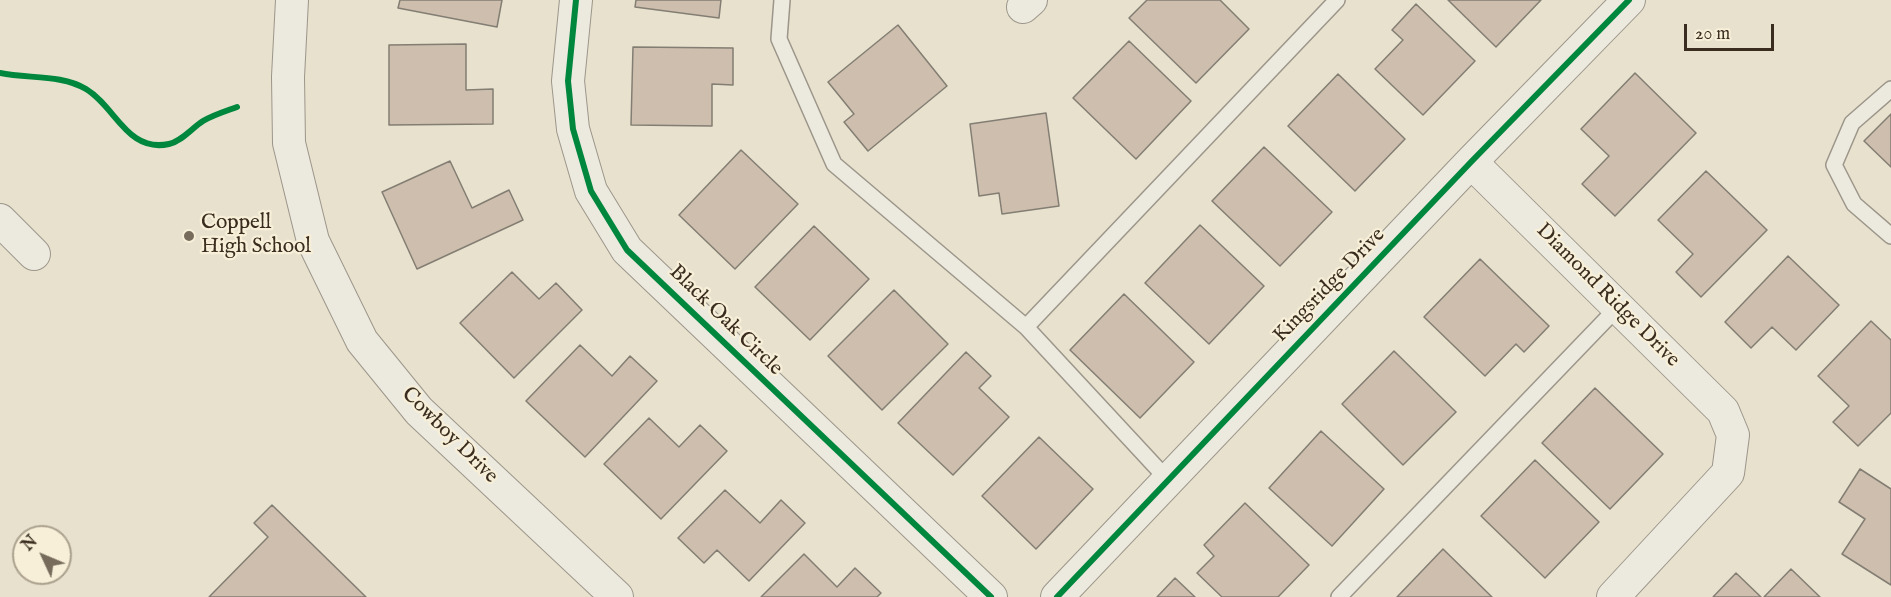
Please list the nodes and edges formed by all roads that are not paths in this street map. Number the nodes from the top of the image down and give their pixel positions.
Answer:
1 (292, 0) edge
2 (576, 0) edge
3 (782, 0) edge
4 (1336, 0) edge
5 (1629, 0) edge
6 (1891, 89) edge
7 (1471, 162) junction
8 (0, 220) edge
9 (1891, 236) edge
10 (34, 254) dead end
11 (1618, 307) junction
12 (1026, 327) junction
13 (1168, 480) junction
14 (617, 597) edge
15 (991, 597) edge
16 (1057, 597) edge
17 (1339, 597) edge
18 (1613, 597) edge

1 - 14 street, Cowboy Drive
2 - 15 street, Black Oak Circle
3 - 12 lane
4 - 12 lane
5 - 7 street, Kingsridge Drive
6 - 9 lane
7 - 11 street, Diamond Ridge Drive
7 - 13 street, Kingsridge Drive
8 - 10 street
11 - 17 lane
11 - 18 street, Diamond Ridge Drive
12 - 13 lane
13 - 16 street, Kingsridge Drive

